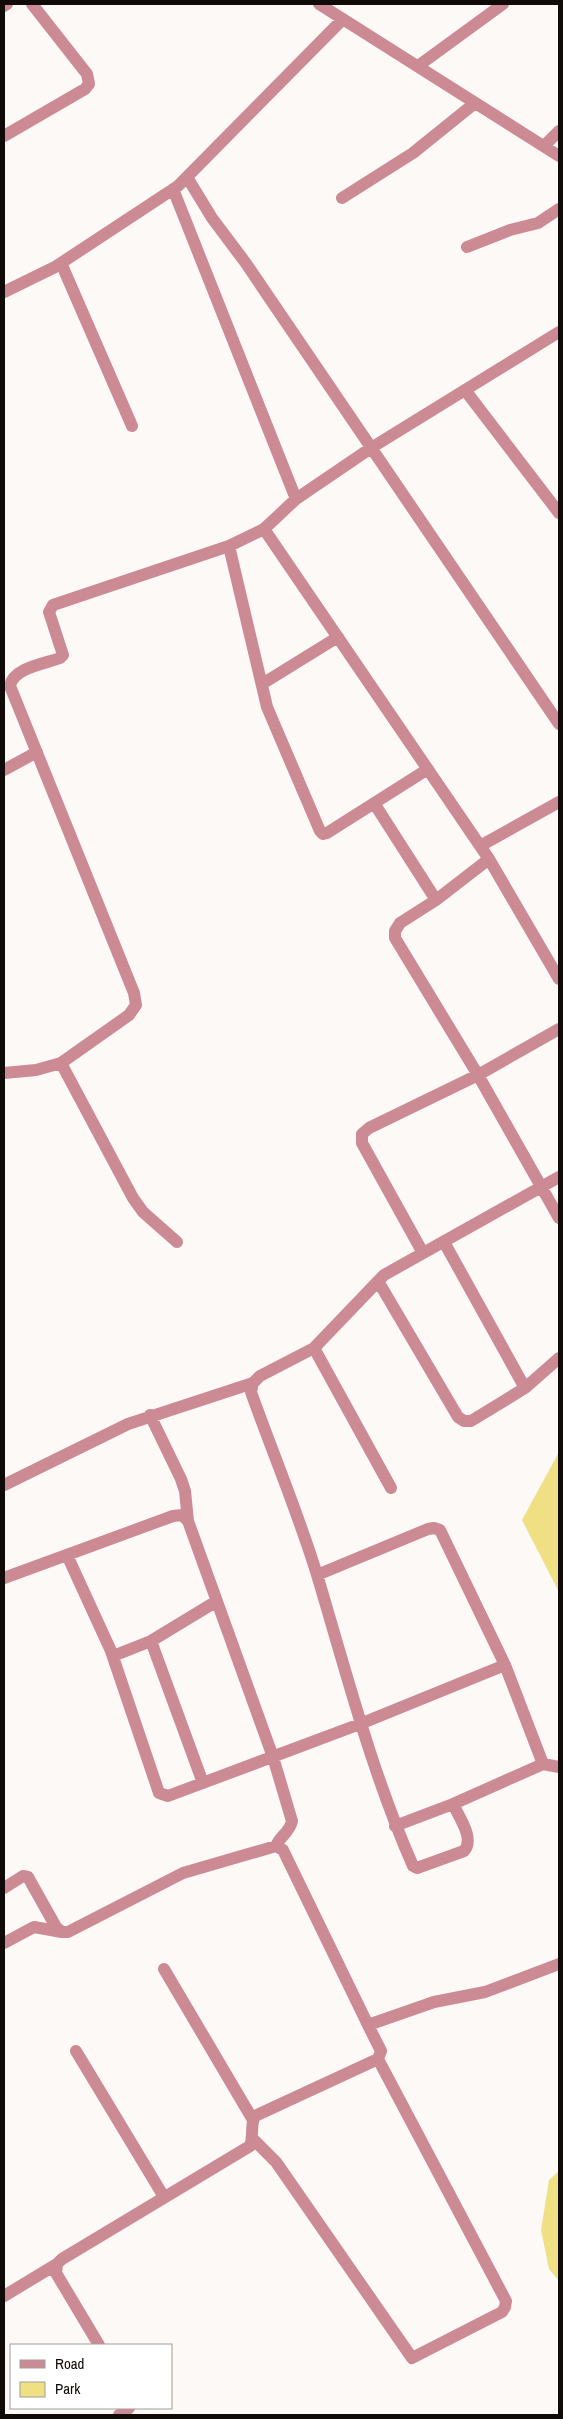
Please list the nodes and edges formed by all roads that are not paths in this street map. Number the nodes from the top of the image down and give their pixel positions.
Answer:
1 (7, 4) edge
2 (32, 4) edge
3 (319, 4) edge
4 (503, 4) edge
5 (4, 6) edge
6 (343, 19) junction
7 (418, 66) junction
8 (475, 102) junction
9 (559, 131) edge
10 (4, 136) edge
11 (544, 146) junction
12 (559, 156) edge
13 (187, 177) junction
14 (173, 189) junction
15 (342, 198) dead end
16 (559, 210) edge
17 (467, 247) dead end
18 (61, 263) junction
19 (4, 292) edge
20 (559, 332) edge
21 (465, 390) junction
22 (132, 426) dead end
23 (371, 448) junction
24 (296, 498) junction
25 (557, 506) edge
26 (264, 528) junction
27 (229, 546) junction
28 (338, 637) junction
29 (262, 684) junction
30 (559, 724) edge
31 (37, 752) junction
32 (428, 769) junction
33 (4, 770) edge
34 (559, 802) edge
35 (374, 803) junction
36 (480, 846) junction
37 (489, 859) junction
38 (436, 900) junction
39 (559, 979) edge
40 (559, 1028) edge
41 (61, 1063) junction
42 (4, 1073) edge
43 (478, 1075) junction
44 (559, 1177) edge
45 (543, 1187) junction
46 (559, 1218) edge
47 (177, 1242) dead end
48 (444, 1242) junction
49 (423, 1253) junction
50 (378, 1281) junction
51 (314, 1348) junction
52 (559, 1358) edge
53 (253, 1383) junction
54 (525, 1388) junction
55 (150, 1415) junction
56 (4, 1485) edge
57 (391, 1488) dead end
58 (188, 1520) junction
59 (67, 1555) junction
60 (317, 1575) junction
61 (4, 1578) edge
62 (217, 1601) junction
63 (150, 1641) junction
64 (113, 1656) junction
65 (505, 1665) junction
66 (360, 1724) junction
67 (273, 1757) junction
68 (543, 1764) junction
69 (559, 1767) edge
70 (203, 1783) junction
71 (453, 1804) junction
72 (395, 1826) junction
73 (276, 1846) junction
74 (4, 1888) edge
75 (62, 1932) junction
76 (4, 1943) edge
77 (559, 1964) edge
78 (164, 1969) dead end
79 (368, 2025) junction
80 (76, 2051) dead end
81 (378, 2058) junction
82 (253, 2120) junction
83 (253, 2139) junction
84 (164, 2197) junction
85 (57, 2264) junction
86 (4, 2296) edge
87 (98, 2344) edge

1 - 5 street
2 - 10 street
3 - 6 street
4 - 7 street
6 - 7 street
6 - 13 street
7 - 8 street
8 - 11 street
8 - 15 street
9 - 11 street
11 - 12 street
13 - 14 street
13 - 23 street
14 - 18 street
14 - 24 street
16 - 17 street
18 - 19 street
18 - 22 street
20 - 21 street
21 - 23 street
21 - 25 street
23 - 24 street
23 - 30 street
24 - 26 street
26 - 27 street
26 - 28 street
27 - 29 street
27 - 31 street
28 - 29 street
28 - 32 street
29 - 35 street
31 - 33 street
31 - 41 street
32 - 35 street
32 - 36 street
34 - 36 street
35 - 38 street
36 - 37 street
37 - 38 street
37 - 39 street
38 - 43 street
40 - 43 street
41 - 42 street
41 - 47 street
43 - 45 street
43 - 49 street
44 - 45 street
45 - 46 street
45 - 48 street
48 - 49 street
48 - 54 street
49 - 50 street
50 - 51 street
50 - 54 street
51 - 53 street
51 - 57 street
52 - 54 street
53 - 55 street
53 - 60 street
55 - 56 street
55 - 58 street
58 - 59 street
58 - 62 street
59 - 61 street
59 - 64 street
60 - 65 street
60 - 66 street
62 - 63 street
62 - 67 street
63 - 64 street
63 - 70 street
64 - 70 street
65 - 66 street
65 - 68 street
66 - 67 street
66 - 72 street
67 - 70 street
67 - 73 street
68 - 69 street
68 - 71 street
71 - 72 street
71 - 72 street
73 - 75 street
73 - 79 street
74 - 75 street
75 - 76 street
77 - 79 street
78 - 82 street
79 - 81 street
80 - 84 street
81 - 82 street
81 - 83 street
82 - 83 street
83 - 84 street
84 - 85 street
85 - 86 street
85 - 87 street

